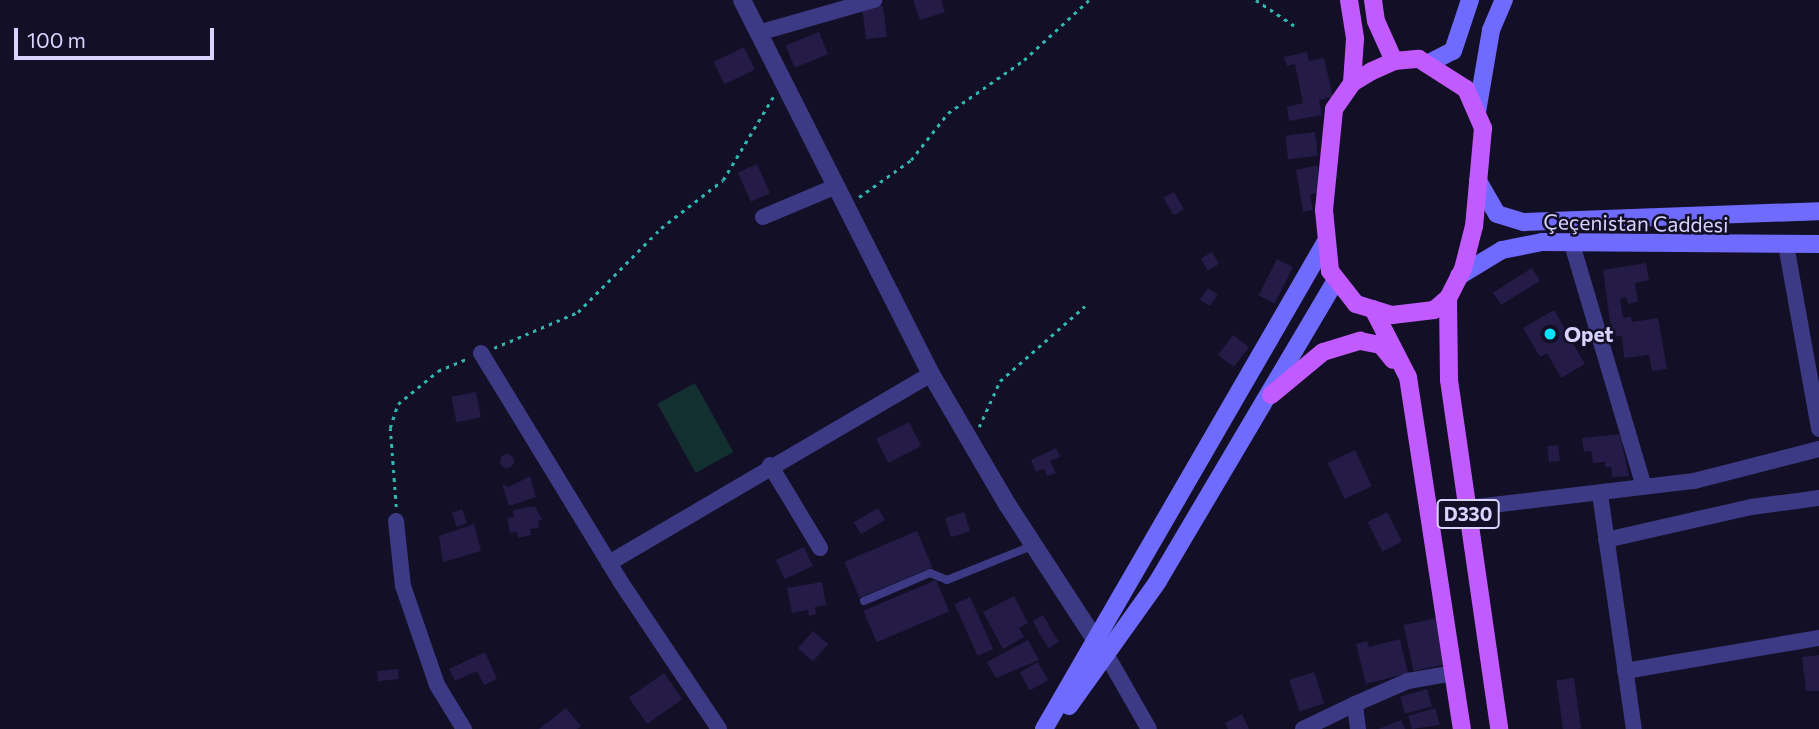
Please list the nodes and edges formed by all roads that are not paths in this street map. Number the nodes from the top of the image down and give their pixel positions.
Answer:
1 (874, 0) edge
2 (1349, 0) edge
3 (1373, 0) edge
4 (1470, 0) edge
5 (1504, 0) edge
6 (744, 1) edge
7 (758, 33) junction
8 (1394, 61) junction
9 (1427, 64) junction
10 (1352, 83) junction
11 (1477, 112) junction
12 (1478, 181) junction
13 (834, 187) junction
14 (1819, 211) edge
15 (762, 217) dead end
16 (1325, 243) junction
17 (1572, 244) junction
18 (1819, 244) edge
19 (1786, 245) junction
20 (1459, 276) junction
21 (1336, 280) junction
22 (1448, 298) junction
23 (1373, 309) junction
24 (481, 353) road end
25 (930, 374) junction
26 (1408, 377) junction
27 (1271, 395) junction
28 (1819, 429) edge
29 (1819, 449) edge
30 (770, 465) junction
31 (1644, 487) junction
32 (1600, 494) junction
33 (1819, 498) edge
34 (1467, 508) junction
35 (396, 521) road end
36 (1606, 540) junction
37 (1034, 545) junction
38 (820, 548) dead end
39 (609, 563) junction
40 (864, 601) dead end
41 (1819, 638) edge
42 (1101, 647) junction
43 (1625, 671) junction
44 (1454, 673) junction
45 (1355, 704) junction
46 (464, 729) edge
47 (719, 729) edge
48 (1044, 729) edge
49 (1053, 729) edge
50 (1149, 729) edge
51 (1303, 729) edge
52 (1358, 729) edge
53 (1462, 729) edge
54 (1499, 729) edge
55 (1634, 729) edge

1 - 7 street
2 - 10 main road
3 - 8 main road
4 - 9 main road
5 - 11 main road
6 - 7 street
7 - 13 street
8 - 9 main road
8 - 10 main road
9 - 11 main road
10 - 16 main road
11 - 12 main road
12 - 14 main road, Çeçenistan Caddesi
12 - 20 main road
13 - 15 street
13 - 25 street
16 - 21 main road
16 - 42 main road
17 - 19 main road, Çeçenistan Caddesi
17 - 20 main road, Çeçenistan Caddesi
17 - 31 street
18 - 19 main road, Çeçenistan Caddesi
19 - 28 street
20 - 22 main road
21 - 23 main road
21 - 27 main road
22 - 23 main road
22 - 34 main road, D330
23 - 26 main road, D330
24 - 39 street
25 - 30 street
25 - 37 street
26 - 27 main road
26 - 44 main road, D330
27 - 42 main road
29 - 31 street
30 - 38 street
30 - 39 street
31 - 32 street
32 - 34 street
32 - 36 street
33 - 36 street
34 - 54 main road, D330
35 - 46 street
36 - 43 street
37 - 40 lane
37 - 42 street
39 - 47 street
41 - 43 street
42 - 48 main road
42 - 49 main road
42 - 50 street
43 - 55 street
44 - 45 street
44 - 53 main road, D330
45 - 51 street
45 - 52 street

